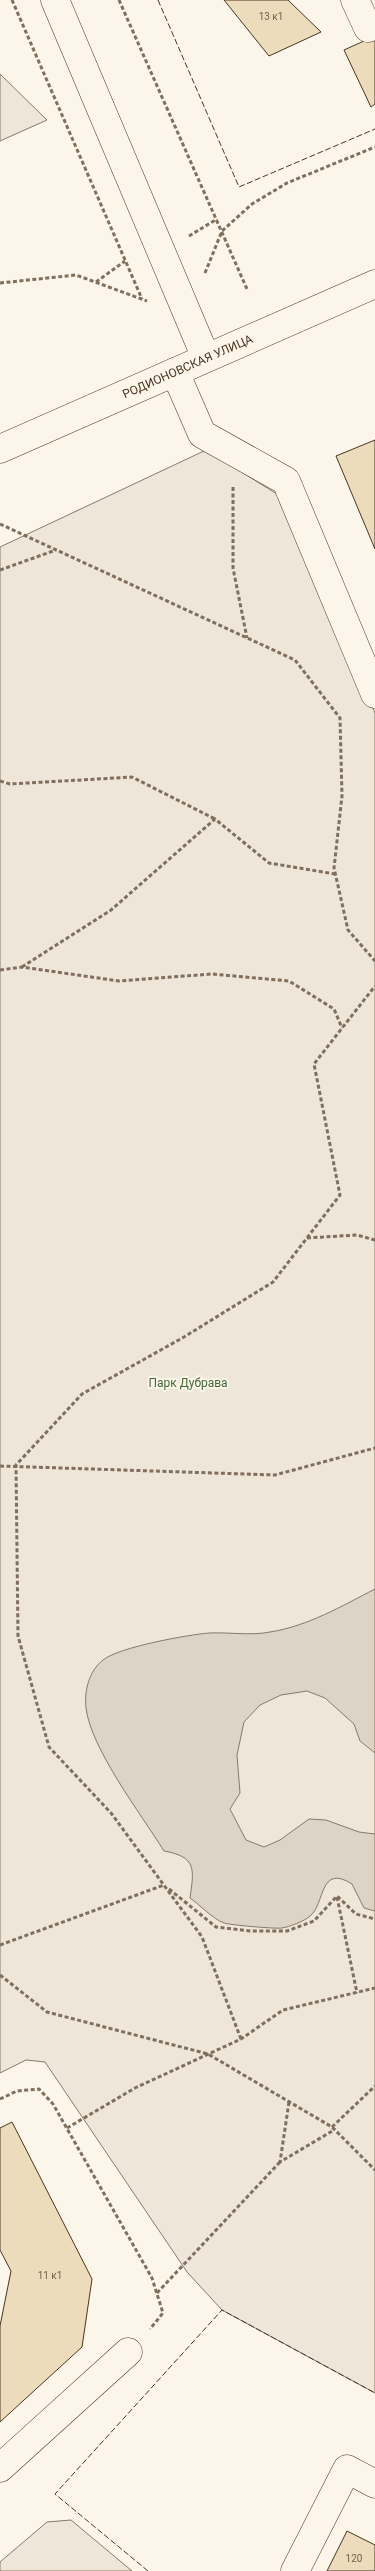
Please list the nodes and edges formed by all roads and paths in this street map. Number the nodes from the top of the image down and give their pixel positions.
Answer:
1 (12, 0) edge
2 (55, 0) edge
3 (119, 0) edge
4 (355, 0) edge
5 (368, 28) dead end
6 (161, 252) junction
7 (126, 261) junction
8 (96, 282) dead end
9 (375, 284) edge
10 (247, 289) dead end
11 (142, 299) dead end
12 (206, 358) junction
13 (175, 372) junction
14 (0, 449) edge
15 (232, 451) junction
16 (0, 524) edge
17 (57, 550) junction
18 (0, 570) edge
19 (247, 638) junction
20 (375, 694) edge
21 (0, 781) edge
22 (214, 819) junction
23 (335, 874) junction
24 (375, 961) edge
25 (22, 967) junction
26 (0, 970) edge
27 (375, 986) edge
28 (342, 1028) junction
29 (307, 1238) junction
30 (375, 1240) edge
31 (375, 1448) edge
32 (16, 1465) junction
33 (0, 1466) edge
34 (164, 1885) junction
35 (336, 1896) junction
36 (375, 1919) edge
37 (0, 1945) edge
38 (0, 1975) edge
39 (375, 1988) edge
40 (357, 1993) junction
41 (241, 2039) junction
42 (208, 2054) junction
43 (375, 2086) edge
44 (0, 2099) edge
45 (289, 2102) junction
46 (67, 2128) junction
47 (333, 2128) junction
48 (280, 2162) junction
49 (375, 2170) edge
50 (157, 2293) junction
51 (128, 2352) joint
52 (0, 2468) edge
53 (375, 2484) edge
54 (295, 2571) edge

1 - 7 path
2 - 6 street
3 - 10 path
4 - 5 street
6 - 7 path
6 - 12 street
7 - 8 path
7 - 11 path
9 - 12 street, РОДИОНОВСКАЯ УЛИЦА
12 - 13 street, РОДИОНОВСКАЯ УЛИЦА
13 - 14 street, РОДИОНОВСКАЯ УЛИЦА
13 - 15 street
15 - 19 path
15 - 20 street
16 - 17 path
17 - 18 path
17 - 19 path
19 - 23 path
21 - 22 path
22 - 23 path
22 - 25 path
23 - 24 path
25 - 26 path
25 - 28 path
27 - 28 path
28 - 29 path
29 - 30 path
29 - 32 path
31 - 32 path
32 - 33 path
32 - 34 path
34 - 35 path
34 - 37 path
34 - 41 path
35 - 36 path
35 - 40 path
38 - 42 path
39 - 40 path
40 - 41 path
41 - 42 path
42 - 45 path
42 - 46 path
43 - 47 path
44 - 46 path
45 - 47 path
45 - 48 path
46 - 50 path
47 - 48 path
47 - 49 path
48 - 50 path
50 - 51 path
51 - 52 street
53 - 54 street

